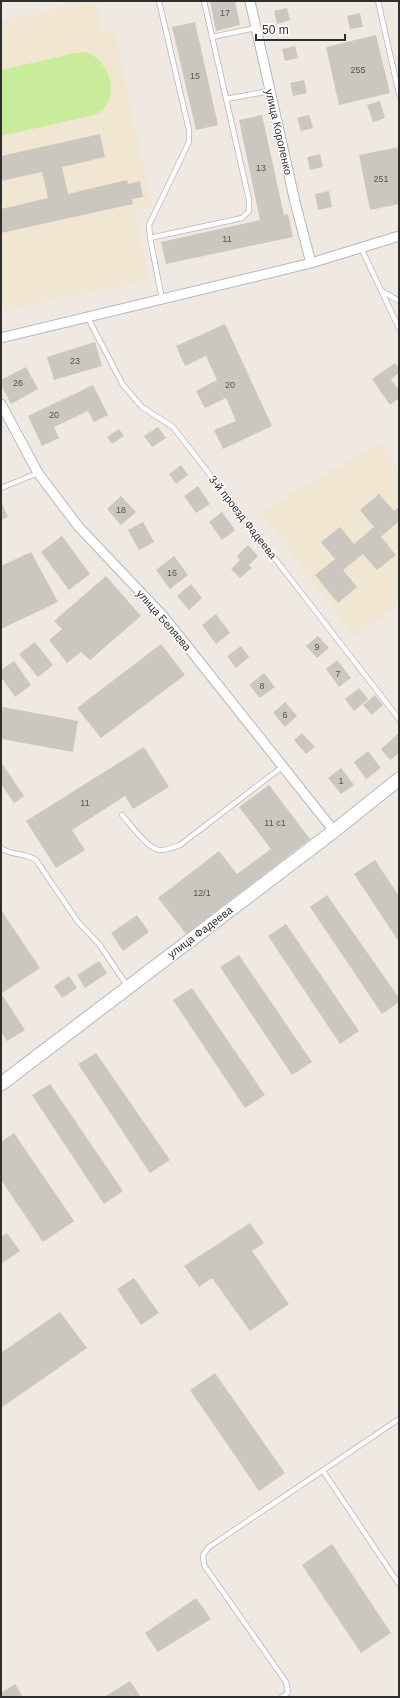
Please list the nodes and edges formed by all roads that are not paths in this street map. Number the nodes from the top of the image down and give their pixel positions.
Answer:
1 (159, 1) edge
2 (204, 1) edge
3 (250, 1) edge
4 (378, 1) edge
5 (256, 28) junction
6 (212, 37) junction
7 (399, 87) edge
8 (270, 91) junction
9 (399, 94) edge
10 (226, 99) junction
11 (399, 236) edge
12 (150, 238) junction
13 (361, 248) junction
14 (310, 262) junction
15 (381, 290) junction
16 (162, 299) junction
17 (399, 301) edge
18 (88, 318) junction
19 (399, 328) edge
20 (1, 338) edge
21 (1, 404) edge
22 (38, 473) junction
23 (1, 488) edge
24 (399, 719) edge
25 (282, 767) junction
26 (399, 779) edge
27 (122, 815) dead end
28 (334, 831) junction
29 (1, 848) edge
30 (128, 987) junction
31 (1, 1084) edge
32 (399, 1419) edge
33 (323, 1471) junction
34 (399, 1584) edge
35 (282, 1697) edge

1 - 12 lane
2 - 6 lane
3 - 5 street, улица Короленко
4 - 7 lane
5 - 6 lane
5 - 8 street, улица Короленко
6 - 10 lane
7 - 9 lane
8 - 10 lane
8 - 14 street, улица Короленко
10 - 12 lane
11 - 13 street
12 - 16 lane
13 - 14 street
13 - 15 lane
14 - 16 street
15 - 17 lane
15 - 19 lane
16 - 18 street
18 - 20 street
18 - 24 lane, 3-й проезд Фадеева
21 - 22 street, улица Беляева
22 - 23 lane
22 - 25 street, улица Беляева
25 - 27 lane
25 - 28 street, улица Беляева
26 - 28 main road, улица Фадеева
28 - 30 main road, улица Фадеева
29 - 30 lane
30 - 31 main road, улица Фадеева
32 - 33 lane
33 - 34 lane
33 - 35 lane

